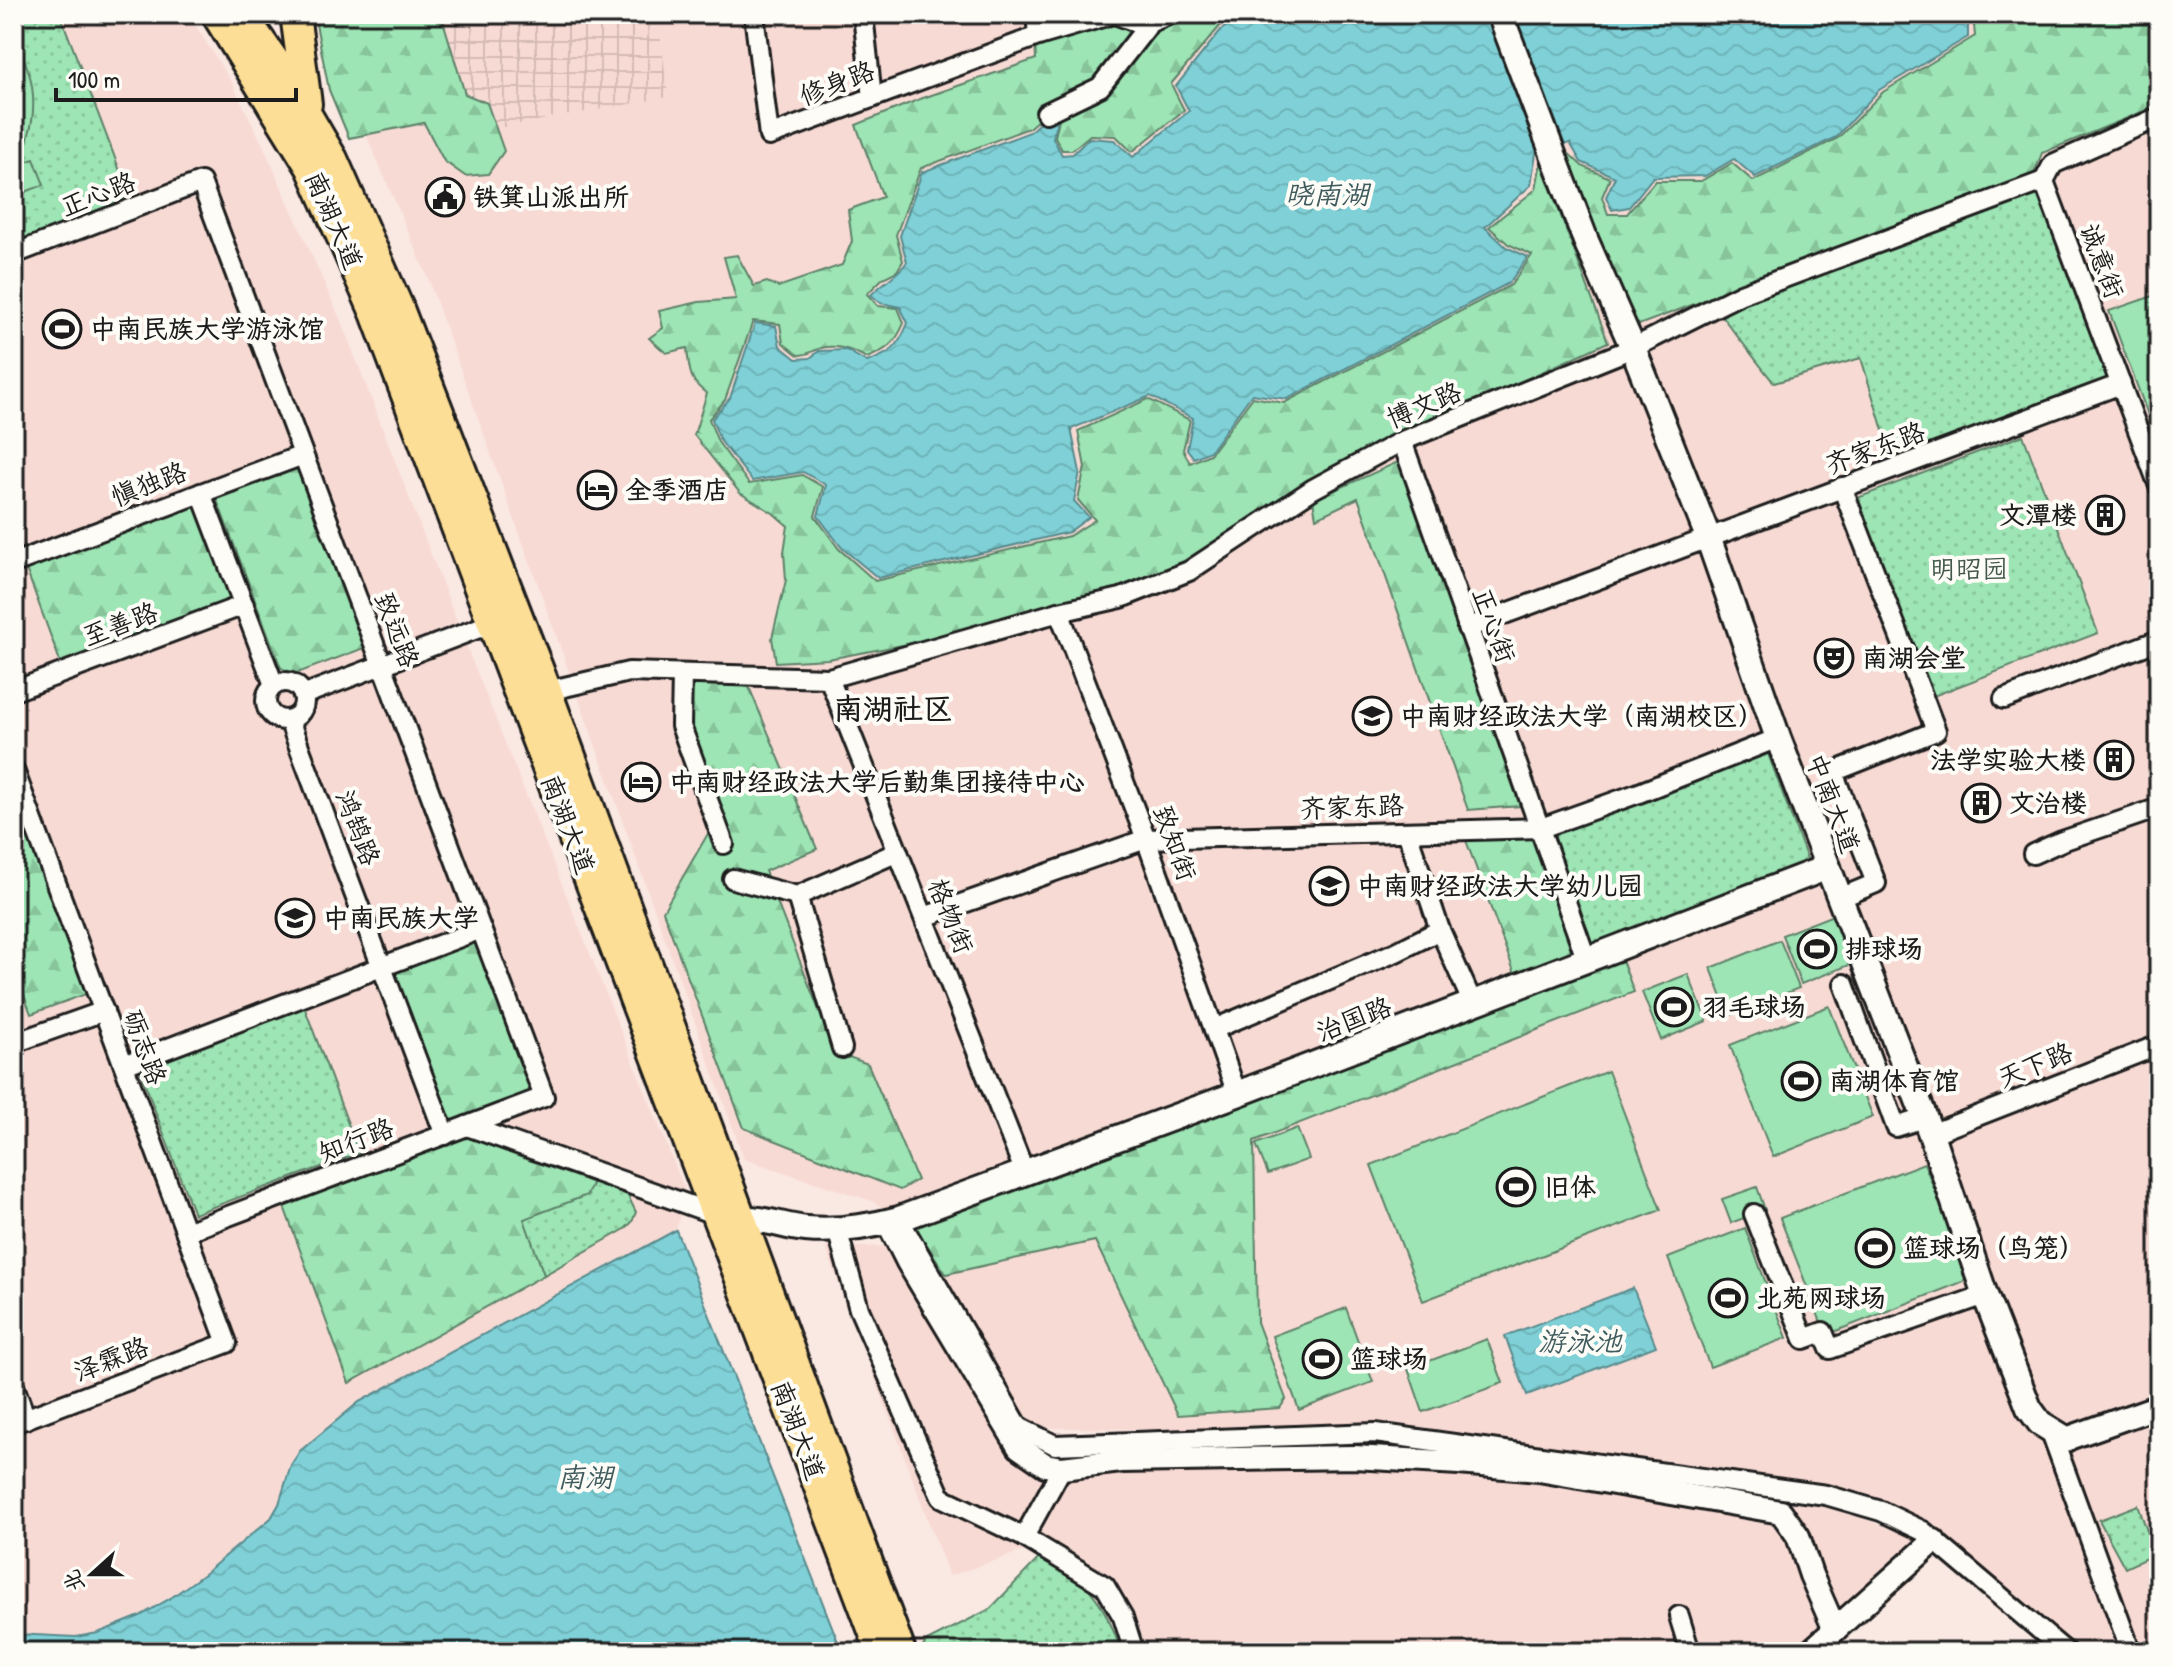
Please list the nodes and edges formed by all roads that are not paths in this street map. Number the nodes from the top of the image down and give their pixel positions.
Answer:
1 (216, 14) edge
2 (242, 14) edge
3 (295, 14) edge
4 (754, 14) edge
5 (863, 14) edge
6 (1036, 14) edge
7 (1114, 14) edge
8 (1171, 14) edge
9 (1500, 14) edge
10 (1146, 28) dead end
11 (1038, 36) junction
12 (872, 98) junction
13 (308, 113) junction
14 (1046, 113) dead end
15 (2159, 117) edge
16 (2044, 181) junction
17 (201, 182) joint
18 (14, 254) edge
19 (1633, 348) junction
20 (2121, 384) junction
21 (1402, 441) junction
22 (303, 455) junction
23 (2159, 486) edge
24 (1842, 487) junction
25 (201, 493) junction
26 (1708, 537) junction
27 (14, 563) edge
28 (244, 605) junction
29 (1059, 612) junction
30 (492, 623) junction
31 (1467, 628) junction
32 (2159, 640) edge
33 (382, 665) junction
34 (682, 674) junction
35 (829, 678) junction
36 (274, 685) junction
37 (14, 691) edge
38 (547, 691) junction
39 (303, 695) junction
40 (2004, 699) dead end
41 (289, 720) junction
42 (1778, 738) junction
43 (14, 770) edge
44 (2159, 808) edge
45 (1541, 828) junction
46 (1407, 832) junction
47 (1146, 839) junction
48 (724, 844) dead end
49 (898, 852) junction
50 (2033, 854) dead end
51 (1828, 867) junction
52 (733, 879) dead end
53 (797, 896) junction
54 (1840, 898) junction
55 (924, 917) junction
56 (481, 929) junction
57 (1440, 930) junction
58 (1587, 961) junction
59 (382, 967) junction
60 (1844, 984) dead end
61 (1473, 1004) junction
62 (104, 1011) junction
63 (1214, 1029) junction
64 (14, 1043) edge
65 (2159, 1045) edge
66 (842, 1048) dead end
67 (124, 1065) junction
68 (1237, 1094) junction
69 (544, 1097) joint
70 (467, 1126) junction
71 (1928, 1126) junction
72 (445, 1135) junction
73 (1025, 1173) junction
74 (1754, 1214) dead end
75 (726, 1218) junction
76 (893, 1220) junction
77 (837, 1229) junction
78 (186, 1232) junction
79 (1985, 1295) junction
80 (227, 1343) joint
81 (14, 1386) edge
82 (2159, 1406) edge
83 (20, 1421) edge
84 (2059, 1436) junction
85 (1062, 1468) junction
86 (1024, 1537) junction
87 (1934, 1541) junction
88 (1679, 1616) dead end
89 (1835, 1630) junction
90 (881, 1652) edge
91 (901, 1652) edge
92 (1134, 1652) edge
93 (1690, 1652) edge
94 (1810, 1652) edge
95 (2066, 1652) edge
96 (2131, 1652) edge

1 - 30 main road, 南湖大道
2 - 13 main road, 南湖大道
3 - 13 main road
4 - 12 street, 修身路
5 - 12 street
6 - 11 street
7 - 8 street, 修身路
7 - 11 street, 修身路
9 - 19 main road, 中南大道
10 - 14 street
11 - 12 street, 修身路
13 - 38 main road, 南湖大道
15 - 16 street
16 - 19 street, 博文路
16 - 20 street, 诚意街
17 - 18 street, 正心路
17 - 22 street, 致远路
19 - 21 street, 博文路
19 - 26 main road, 中南大道
20 - 23 street, 诚意街
20 - 24 street, 齐家东路
21 - 29 street, 博文路
21 - 31 street, 正心街
22 - 25 street, 慎独路
22 - 33 street, 致远路
24 - 26 street, 齐家东路
24 - 54 street
25 - 27 street, 慎独路
25 - 28 street
26 - 31 street, 齐家东路
26 - 42 main road, 中南大道
28 - 36 street
28 - 37 street, 至善路
29 - 35 street, 博文路
29 - 47 street, 致知街
30 - 33 street
30 - 75 main road, 南湖大道
31 - 45 street, 正心街
32 - 40 street
33 - 39 street
33 - 56 street, 致远路
34 - 35 street, 博文路
34 - 38 street, 博文路
34 - 48 street
35 - 49 street, 格物街
36 - 39 street
36 - 41 street
38 - 75 main road, 南湖大道
39 - 41 street
41 - 59 street, 鸿鹄路
42 - 45 street, 齐家东路
42 - 51 main road, 中南大道
43 - 62 street, 砺志路
44 - 50 street
45 - 46 street, 齐家东路
45 - 58 street, 正心街
46 - 47 street, 齐家东路
46 - 57 street
47 - 55 street, 齐家东路
47 - 63 street, 致知街
49 - 53 street
49 - 55 street, 格物街
51 - 54 main road, 中南大道
51 - 58 main road, 治国路
52 - 53 street
53 - 66 street
54 - 71 main road, 中南大道
55 - 73 street, 格物街
56 - 59 street
56 - 69 street, 致远路
57 - 61 street
57 - 63 street
58 - 61 main road, 治国路
59 - 67 street
59 - 72 street, 鸿鹄路
60 - 71 street
61 - 68 main road, 治国路
62 - 64 street
62 - 67 street, 砺志路
63 - 68 street, 致知街
65 - 71 street, 天下路
67 - 78 street, 砺志路
68 - 73 main road, 治国路
69 - 70 street, 知行路
70 - 72 street, 知行路
70 - 75 street
71 - 79 main road, 中南大道
72 - 78 street, 知行路
73 - 76 main road, 治国路
74 - 79 street
75 - 77 main road, 治国路
75 - 90 main road, 南湖大道
75 - 91 main road, 南湖大道
76 - 77 main road, 治国路
76 - 85 street
76 - 87 street
77 - 86 street
78 - 80 street, 砺志路
79 - 84 main road, 中南大道
80 - 83 street, 泽霖路
81 - 83 street
82 - 84 street
84 - 96 street
85 - 86 street
85 - 89 street
86 - 92 street
87 - 89 street
87 - 95 street
88 - 93 street
89 - 94 street

